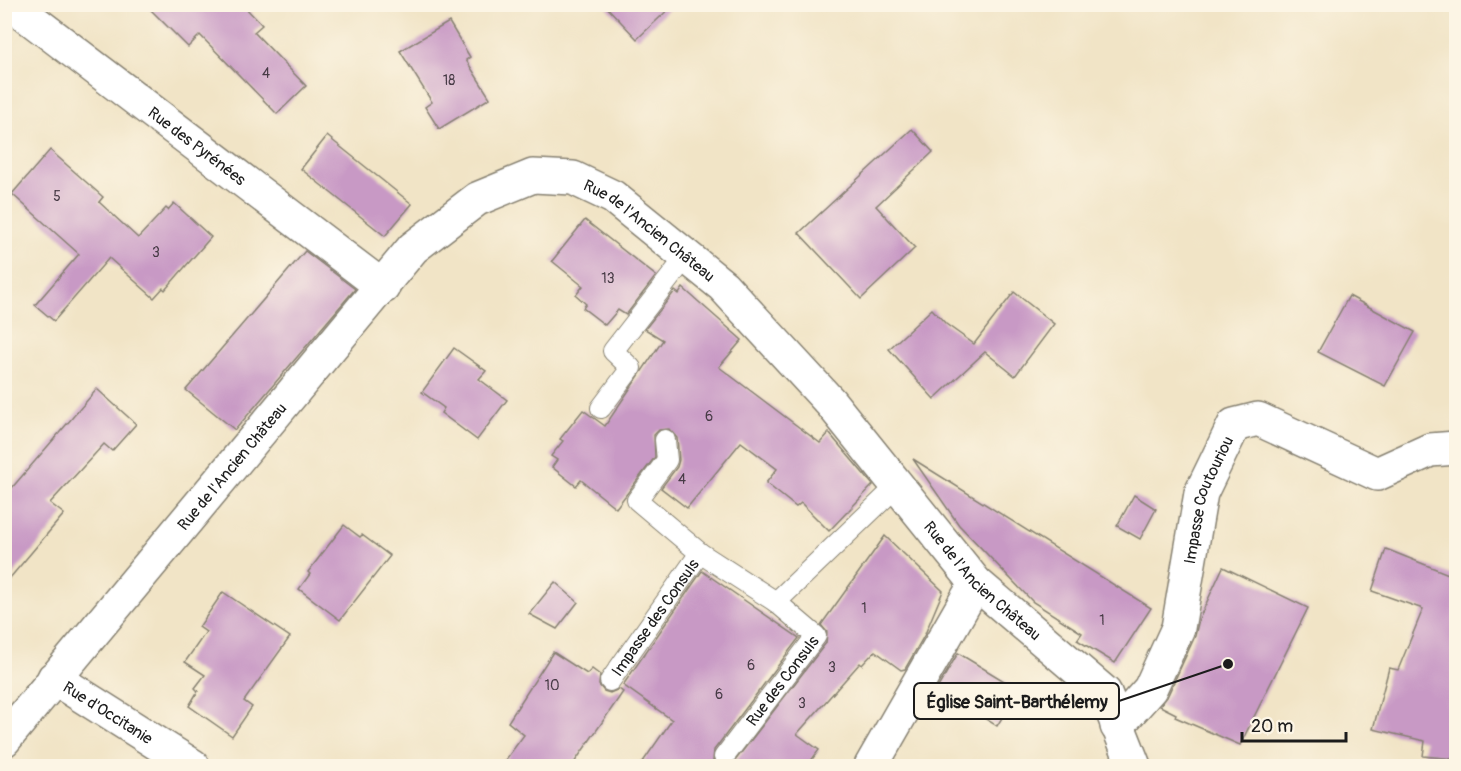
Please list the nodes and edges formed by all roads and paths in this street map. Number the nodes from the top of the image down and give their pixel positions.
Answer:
1 (11, 4) edge
2 (686, 257) junction
3 (383, 286) junction
4 (601, 408) dead end
5 (665, 440) dead end
6 (1456, 448) edge
7 (897, 486) junction
8 (699, 553) junction
9 (976, 583) junction
10 (776, 602) junction
11 (54, 678) junction
12 (610, 681) dead end
13 (1117, 726) junction
14 (4, 740) edge
15 (724, 757) dead end
16 (193, 766) edge
17 (871, 766) edge
18 (1134, 766) edge

1 - 3 street, Rue des Pyrénées
2 - 3 street, Rue de l'Ancien Château
2 - 4 lane
2 - 7 street, Rue de l'Ancien Château
3 - 11 street, Rue de l'Ancien Château
5 - 8 lane
6 - 13 street, Impasse Coutouriou
7 - 9 street, Rue de l'Ancien Château
7 - 10 lane
8 - 10 lane
8 - 12 lane, Impasse des Consuls
9 - 13 street, Rue de l'Ancien Château
9 - 17 street
10 - 15 lane, Rue des Consuls
11 - 14 street, Rue de l'Ancien Château
11 - 16 street, Rue d'Occitanie
13 - 18 street, Rue de l'Ancien Château

